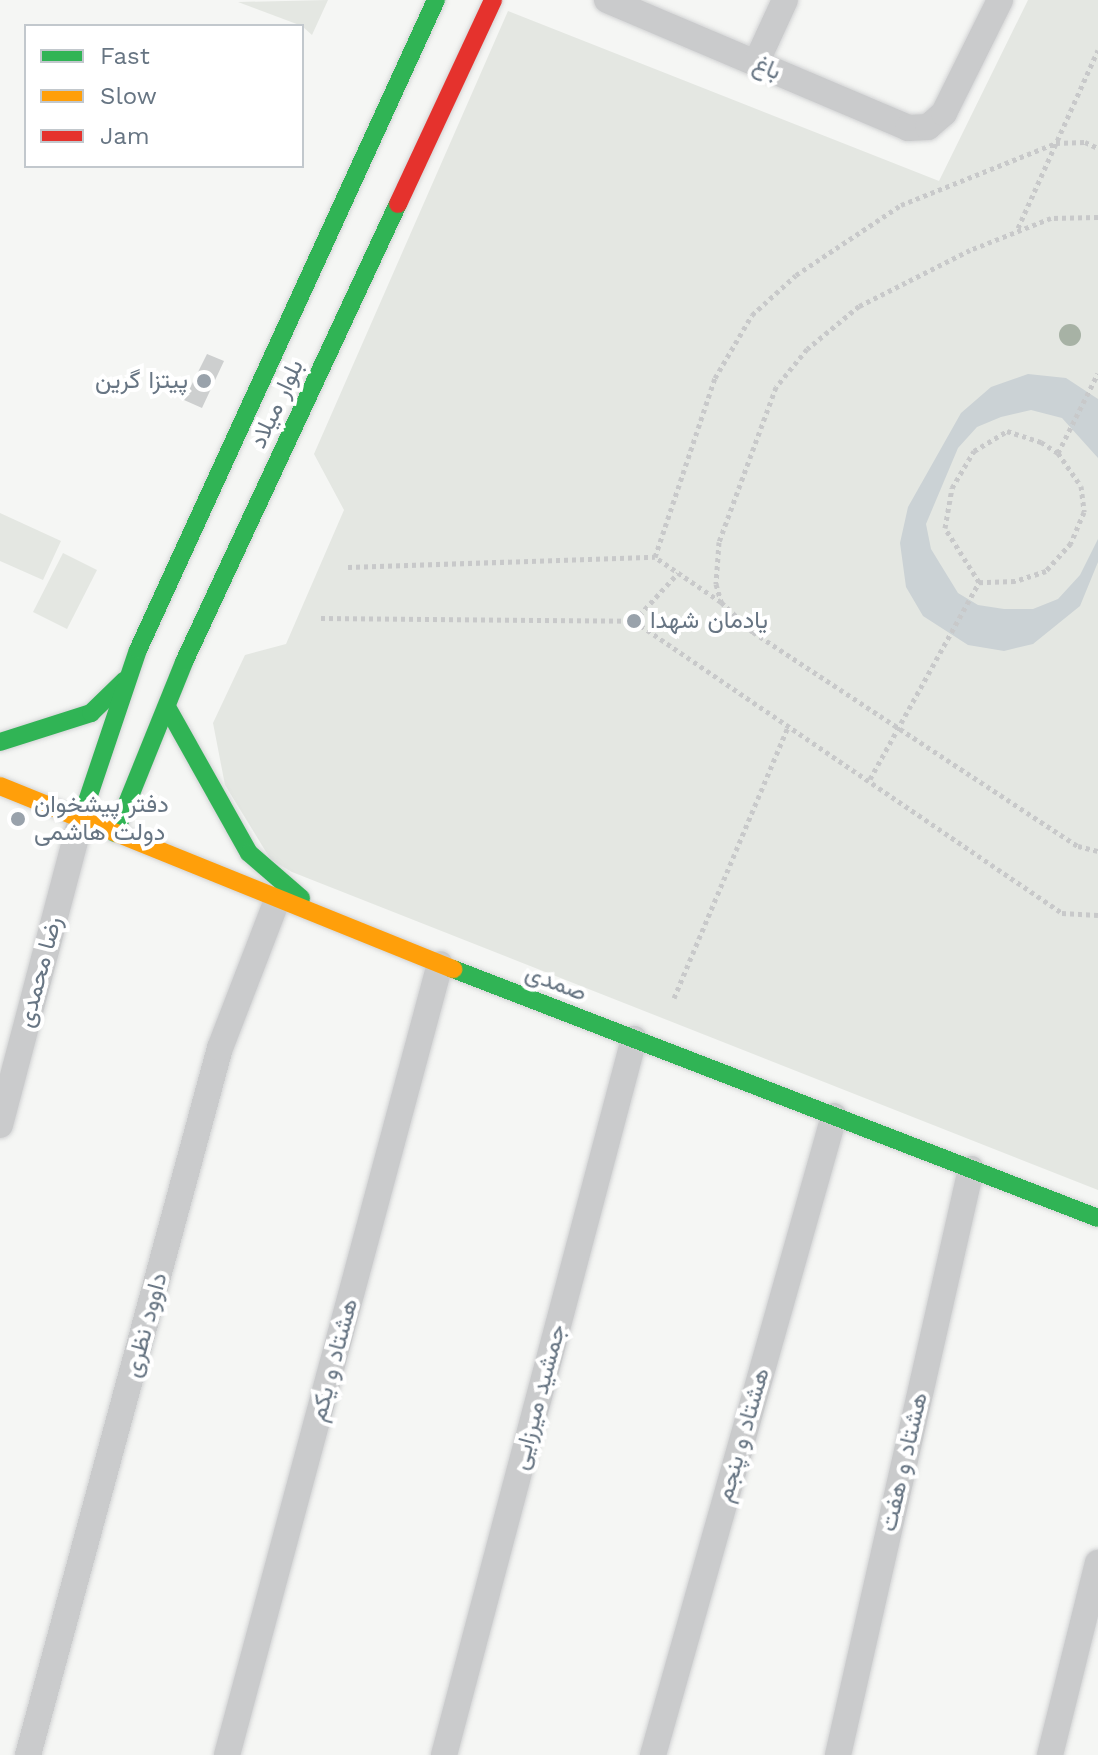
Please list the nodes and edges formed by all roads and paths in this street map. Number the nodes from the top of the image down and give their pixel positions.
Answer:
1 (436, 0) edge
2 (493, 0) edge
3 (607, 0) edge
4 (785, 0) edge
5 (1000, 0) edge
6 (1098, 50) edge
7 (756, 63) junction
8 (1056, 143) junction
9 (1098, 148) edge
10 (1098, 217) edge
11 (1017, 229) junction
12 (358, 230) junction
13 (1098, 373) edge
14 (1058, 453) junction
15 (655, 557) junction
16 (348, 567) dead end
17 (678, 573) junction
18 (979, 582) junction
19 (721, 602) junction
20 (321, 618) dead end
21 (634, 621) junction
22 (126, 679) junction
23 (167, 707) junction
24 (899, 726) junction
25 (788, 727) junction
26 (0, 742) edge
27 (870, 779) junction
28 (0, 786) edge
29 (81, 819) junction
30 (115, 833) junction
31 (1098, 851) edge
32 (277, 900) junction
33 (1098, 915) edge
34 (327, 920) junction
35 (440, 964) junction
36 (674, 998) dead end
37 (634, 1039) junction
38 (834, 1116) junction
39 (0, 1125) edge
40 (971, 1169) junction
41 (1098, 1218) edge
42 (1098, 1563) edge
43 (28, 1755) edge
44 (227, 1755) edge
45 (444, 1755) edge
46 (653, 1755) edge
47 (838, 1755) edge
48 (1050, 1755) edge

1 - 12 main road, بلوار میلاد
2 - 12 main road, بلوار میلاد
3 - 7 street, باغ
4 - 7 street
5 - 7 street, باغ
6 - 8 path
8 - 9 path
8 - 11 path
8 - 15 path
10 - 11 path
11 - 19 path
12 - 22 main road, بلوار میلاد
12 - 23 main road, بلوار میلاد
13 - 14 path
14 - 18 path
14 - 18 path
15 - 16 path
15 - 17 path
17 - 19 path
17 - 21 path
18 - 24 path
19 - 24 path
20 - 21 path
21 - 25 path
22 - 26 main road
22 - 29 main road, بلوار میلاد
23 - 30 main road, بلوار میلاد
23 - 34 main road
24 - 27 path
24 - 31 path
25 - 27 path
25 - 36 path
27 - 33 path
28 - 29 main road, صمدی
29 - 30 main road, صمدی
29 - 39 street, رضا محمدی
30 - 32 main road, صمدی
32 - 34 main road, صمدی
32 - 43 street, داوود نظری
34 - 35 main road, صمدی
35 - 37 main road, صمدی
35 - 44 street, هشتاد و یکم
37 - 38 main road, صمدی
37 - 45 street, جمشید میرزایی
38 - 40 main road, صمدی
38 - 46 street, هشتاد و پنجم
40 - 41 main road, صمدی
40 - 47 street, هشتاد و هفت
42 - 48 street

